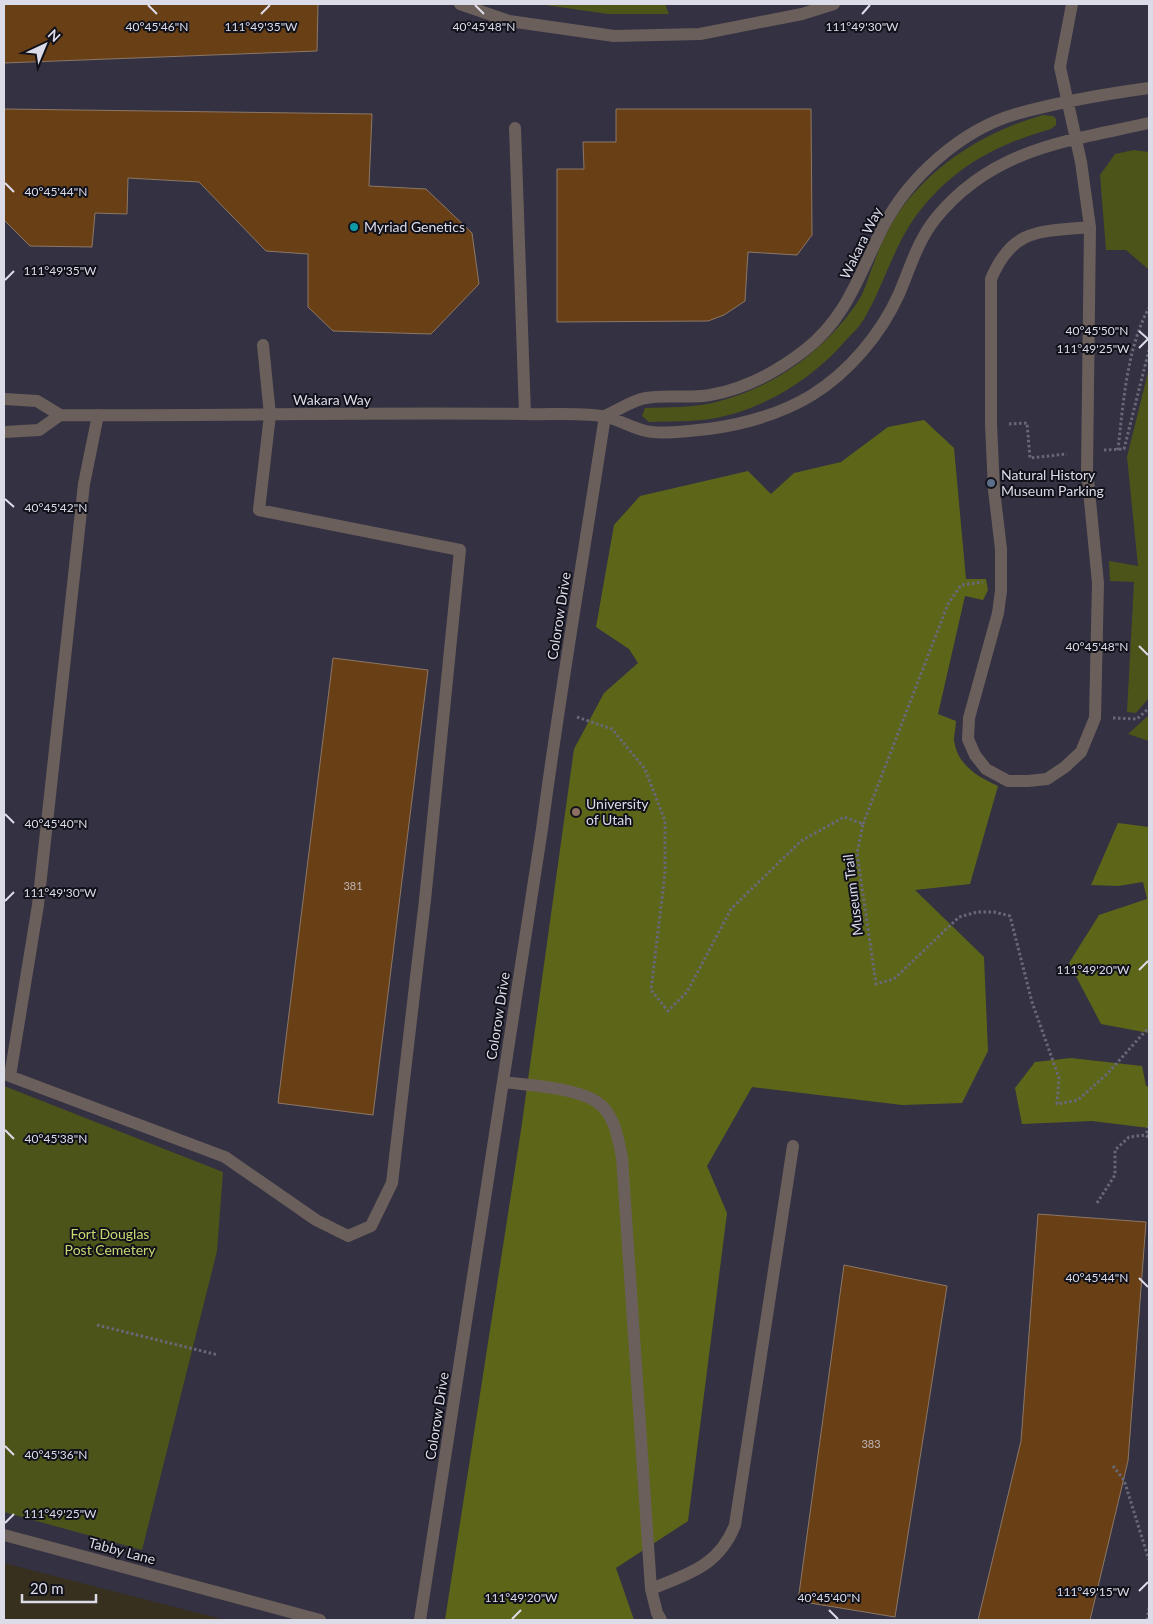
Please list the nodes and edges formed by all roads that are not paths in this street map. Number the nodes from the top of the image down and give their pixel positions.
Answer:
1 (460, 4) edge
2 (834, 4) edge
3 (1072, 4) edge
4 (1149, 88) edge
5 (1066, 103) junction
6 (1149, 123) edge
7 (515, 128) dead end
8 (1075, 138) junction
9 (1090, 227) junction
10 (263, 346) dead end
11 (4, 399) edge
12 (525, 414) junction
13 (60, 415) junction
14 (98, 415) junction
15 (270, 415) junction
16 (604, 416) junction
17 (4, 432) edge
18 (7, 1075) edge
19 (504, 1082) junction
20 (793, 1146) dead end
21 (4, 1534) edge
22 (651, 1589) junction
23 (320, 1620) edge
24 (420, 1620) edge
25 (661, 1620) edge

1 - 2 street
3 - 5 street
4 - 5 street, Wakara Way
5 - 8 street
5 - 16 street, Wakara Way
6 - 8 street, Wakara Way
7 - 12 street
8 - 9 street
8 - 16 street, Wakara Way
9 - 9 street
10 - 15 street
11 - 13 street
12 - 15 street, Wakara Way
12 - 16 street, Wakara Way
13 - 14 street, Wakara Way
13 - 17 street
14 - 15 street, Wakara Way
14 - 18 street
15 - 18 street
16 - 19 street, Colorow Drive
19 - 22 street
19 - 24 street, Colorow Drive
20 - 22 street
21 - 23 street, Tabby Lane
22 - 25 street

